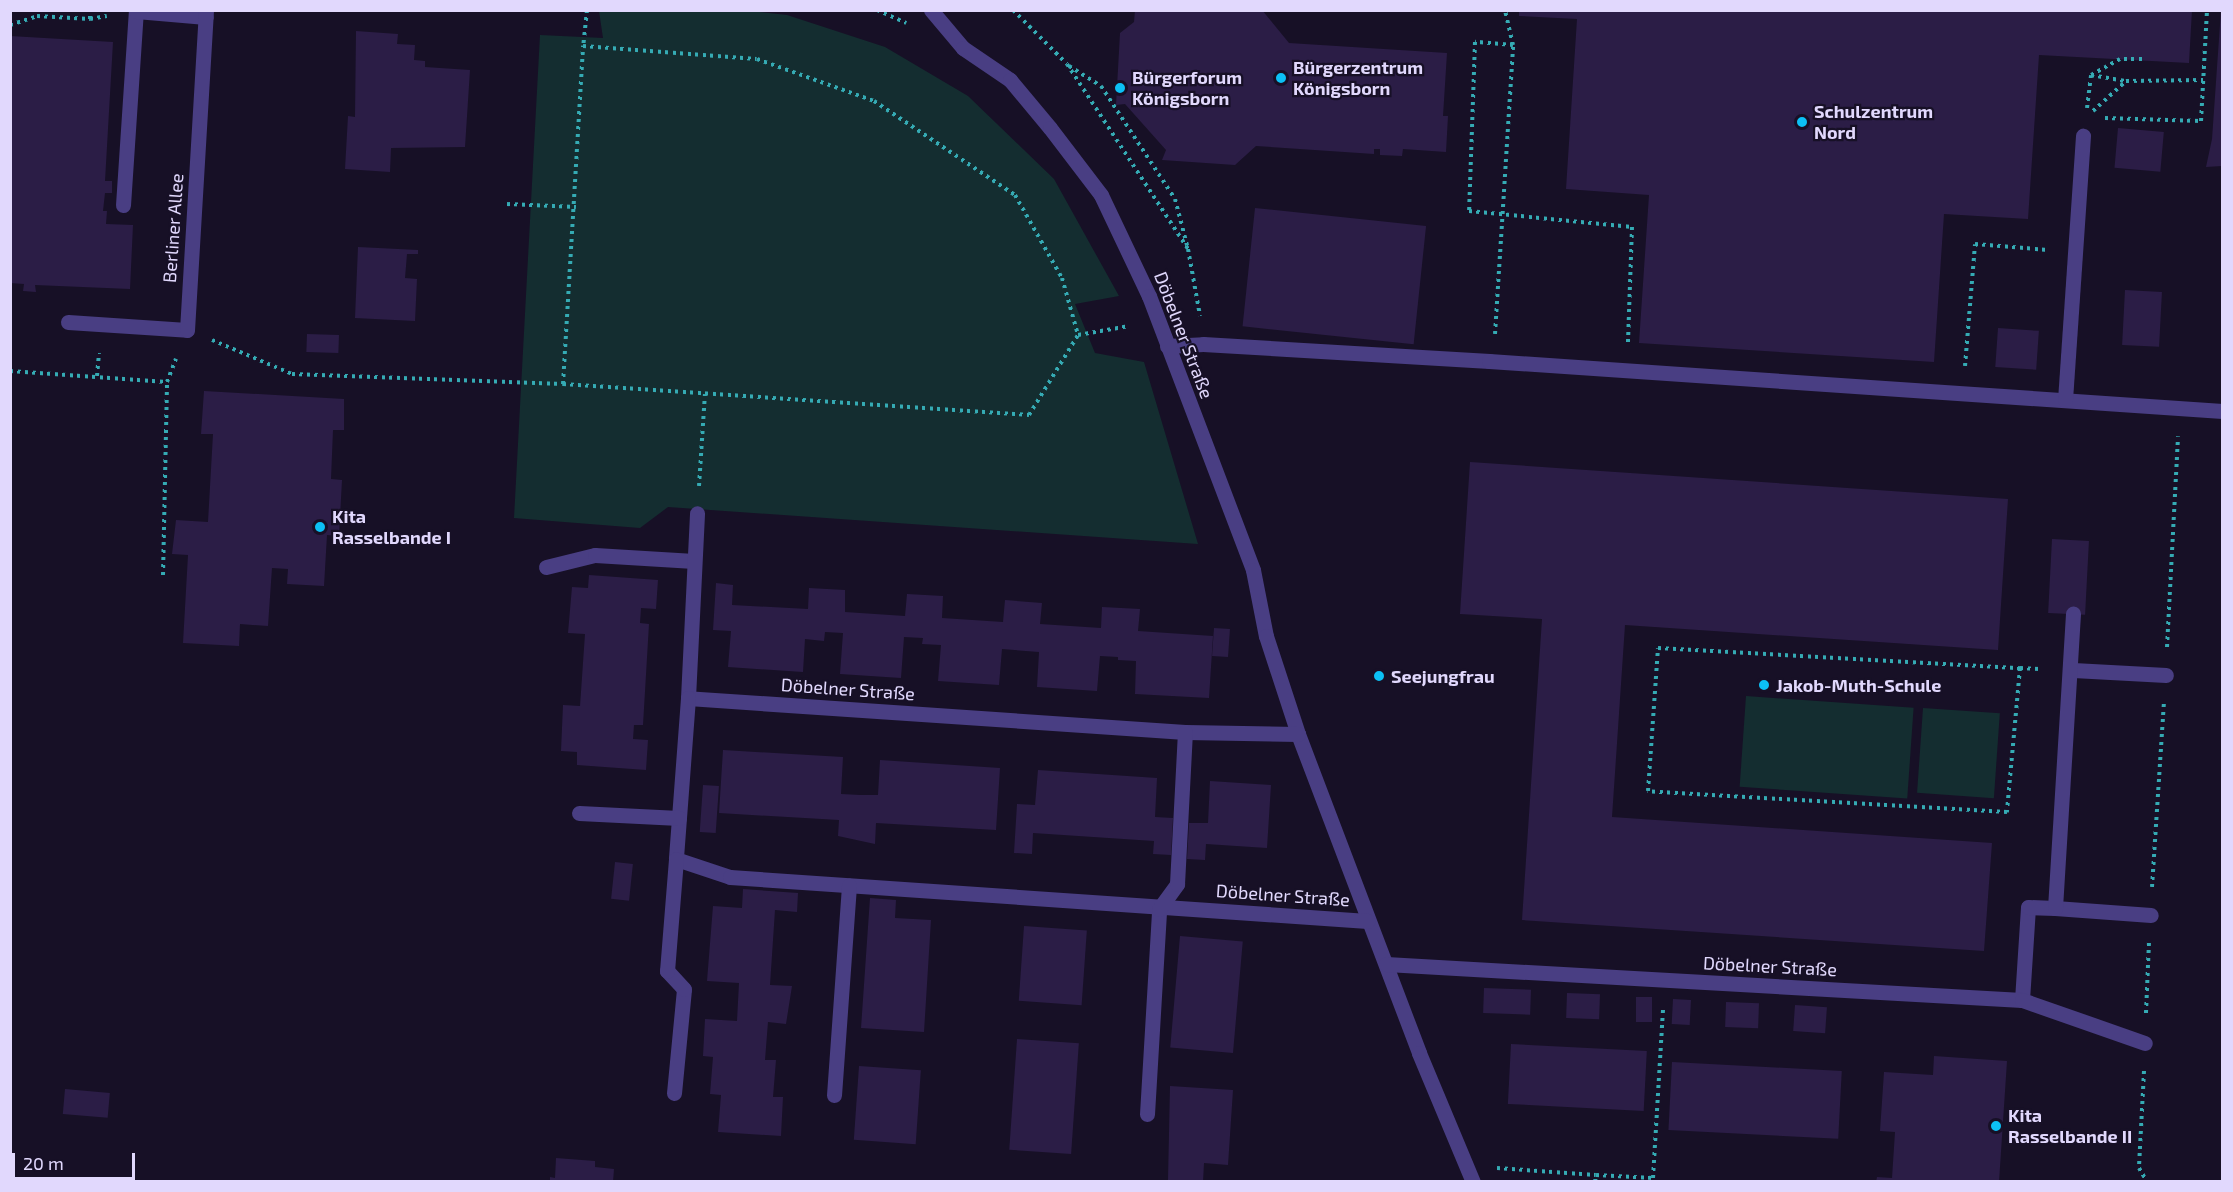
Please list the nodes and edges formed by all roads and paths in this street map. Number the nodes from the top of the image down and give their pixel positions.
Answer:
1 (90, 10) edge
2 (586, 10) edge
3 (931, 10) edge
4 (1013, 10) edge
5 (1505, 10) edge
6 (2207, 10) edge
7 (206, 14) edge
8 (10, 25) edge
9 (1513, 45) junction
10 (583, 46) junction
11 (2142, 59) dead end
12 (1067, 64) junction
13 (2091, 75) junction
14 (2203, 80) junction
15 (2126, 81) junction
16 (2085, 117) junction
17 (2083, 136) dead end
18 (507, 204) dead end
19 (123, 206) dead end
20 (576, 207) junction
21 (1504, 213) junction
22 (1188, 249) junction
23 (2074, 252) junction
24 (1159, 321) junction
25 (68, 322) dead end
26 (187, 330) junction
27 (1078, 335) junction
28 (1203, 344) junction
29 (1167, 346) junction
30 (1489, 361) junction
31 (10, 371) edge
32 (1626, 372) junction
33 (167, 382) junction
34 (563, 384) junction
35 (705, 394) junction
36 (1962, 394) junction
37 (2065, 400) junction
38 (2179, 408) junction
39 (2223, 411) edge
40 (697, 513) joint
41 (694, 561) junction
42 (546, 567) dead end
43 (163, 575) dead end
44 (2073, 614) dead end
45 (2020, 668) junction
46 (2073, 670) junction
47 (2166, 675) junction
48 (688, 698) junction
49 (1185, 732) junction
50 (1298, 734) junction
51 (579, 813) dead end
52 (679, 818) junction
53 (676, 859) junction
54 (849, 886) junction
55 (2055, 908) junction
56 (1159, 909) junction
57 (2151, 915) junction
58 (1367, 921) junction
59 (1386, 964) junction
60 (1665, 979) junction
61 (2022, 1000) junction
62 (2145, 1043) junction
63 (674, 1093) dead end
64 (834, 1095) dead end
65 (1147, 1114) dead end
66 (1470, 1174) edge
67 (1596, 1175) junction
68 (1595, 1182) edge
69 (2147, 1182) edge

1 - 8 path
2 - 10 path
3 - 24 street, Döbelner Straße
4 - 12 path
5 - 9 path
6 - 14 path
7 - 19 street
7 - 26 street, Berliner Allee
9 - 21 path
9 - 21 path
10 - 20 path
10 - 27 path
11 - 13 path
12 - 22 path
12 - 22 path
13 - 15 path
13 - 16 path
14 - 15 path
14 - 16 path
15 - 16 path
17 - 23 street
18 - 20 path
20 - 34 path
21 - 30 path
21 - 32 path
22 - 28 path
23 - 36 path
23 - 37 street
24 - 27 path
24 - 29 street, Döbelner Straße
25 - 26 street
26 - 33 path
26 - 34 path
27 - 35 path
28 - 29 street
28 - 30 street
29 - 50 street, Döbelner Straße
30 - 32 street
31 - 33 path
32 - 36 street
33 - 43 path
34 - 35 path
35 - 40 path
36 - 37 street
37 - 38 street
38 - 39 street
38 - 47 path
40 - 41 street
41 - 42 street
41 - 48 street
44 - 46 street
45 - 45 path
45 - 46 path
46 - 47 street
46 - 55 street
47 - 57 path
48 - 49 street, Döbelner Straße
48 - 52 street
49 - 50 street, Döbelner Straße
49 - 56 street
50 - 58 street, Döbelner Straße
51 - 52 street
52 - 53 street
53 - 54 street, Döbelner Straße
53 - 63 street
54 - 56 street, Döbelner Straße
54 - 64 street
55 - 57 street
55 - 61 street
56 - 58 street, Döbelner Straße
56 - 65 street
57 - 62 path
58 - 59 street, Döbelner Straße
59 - 60 street, Döbelner Straße
59 - 66 street, Döbelner Straße
60 - 61 street, Döbelner Straße
60 - 67 path
61 - 62 street, Döbelner Straße
62 - 69 path
66 - 67 path
67 - 68 path

